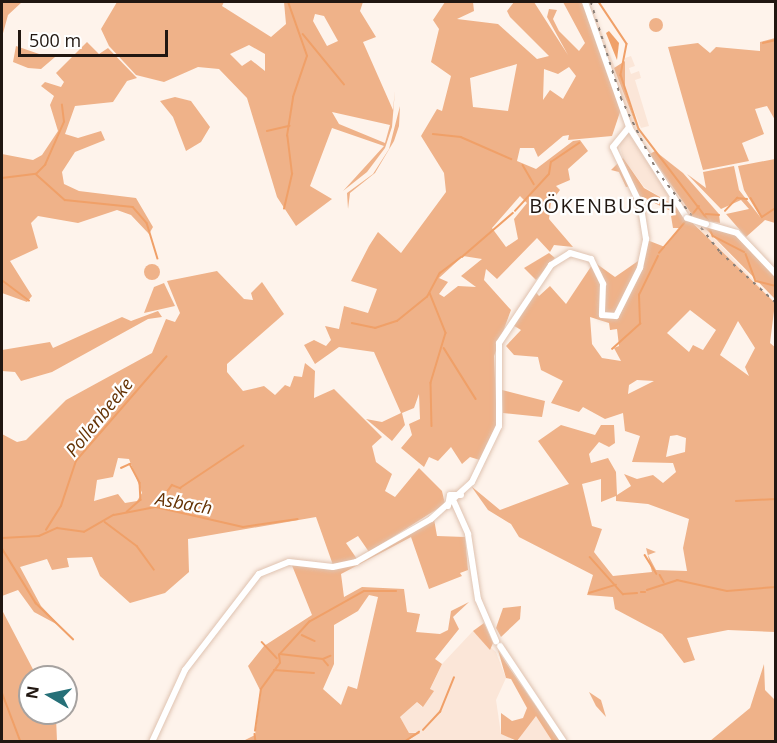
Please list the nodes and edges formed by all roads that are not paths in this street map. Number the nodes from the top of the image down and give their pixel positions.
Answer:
1 (585, 2) edge
2 (629, 127) junction
3 (776, 274) edge
4 (461, 495) junction
5 (454, 502) junction
6 (448, 507) junction
7 (458, 509) junction
8 (152, 741) edge
9 (564, 741) edge

1 - 2 main road
2 - 3 main road, bridge
2 - 4 main road
4 - 5 main road
4 - 6 main road
5 - 6 main road
5 - 7 main road
6 - 7 main road
6 - 8 main road
7 - 9 main road

